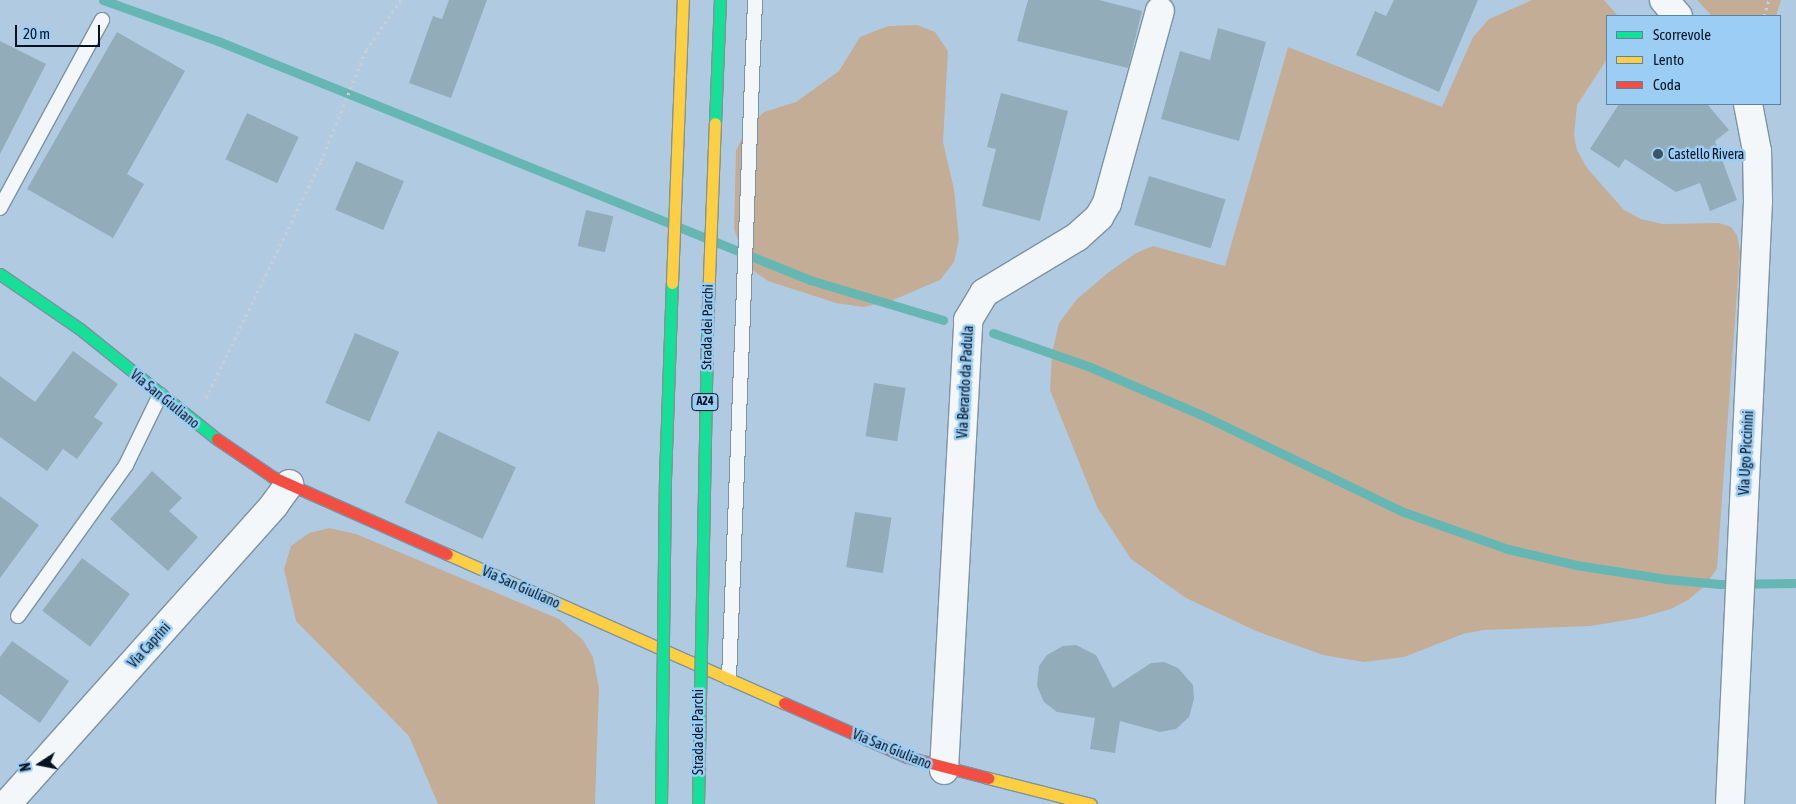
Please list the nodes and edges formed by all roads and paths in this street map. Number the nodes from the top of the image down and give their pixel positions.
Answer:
1 (401, 0) edge
2 (683, 0) edge
3 (720, 0) edge
4 (755, 0) edge
5 (1664, 0) edge
6 (1769, 0) edge
7 (1160, 11) dead end
8 (1677, 15) edge
9 (1764, 15) edge
10 (102, 20) dead end
11 (1748, 105) edge
12 (0, 208) edge
13 (0, 274) edge
14 (160, 395) junction
15 (194, 423) junction
16 (289, 484) junction
17 (18, 616) dead end
18 (729, 678) junction
19 (944, 770) junction
20 (7, 804) edge
21 (661, 804) edge
22 (698, 804) edge
23 (1091, 804) edge
24 (1730, 804) edge

1 - 15 path
2 - 21 main road, bridge
3 - 22 main road, Strada dei Parchi / A24, bridge
4 - 18 lane
5 - 8 street
6 - 9 path
7 - 19 street, Via Berardo da Padula
10 - 12 lane
11 - 24 street, Via Ugo Piccinini
13 - 14 main road, Via San Giuliano
14 - 15 main road, Via San Giuliano
14 - 17 lane
15 - 16 main road, Via San Giuliano
16 - 18 main road, Via San Giuliano
16 - 20 street, Via Caprini
18 - 19 main road, Via San Giuliano
19 - 23 main road, Via San Giuliano

